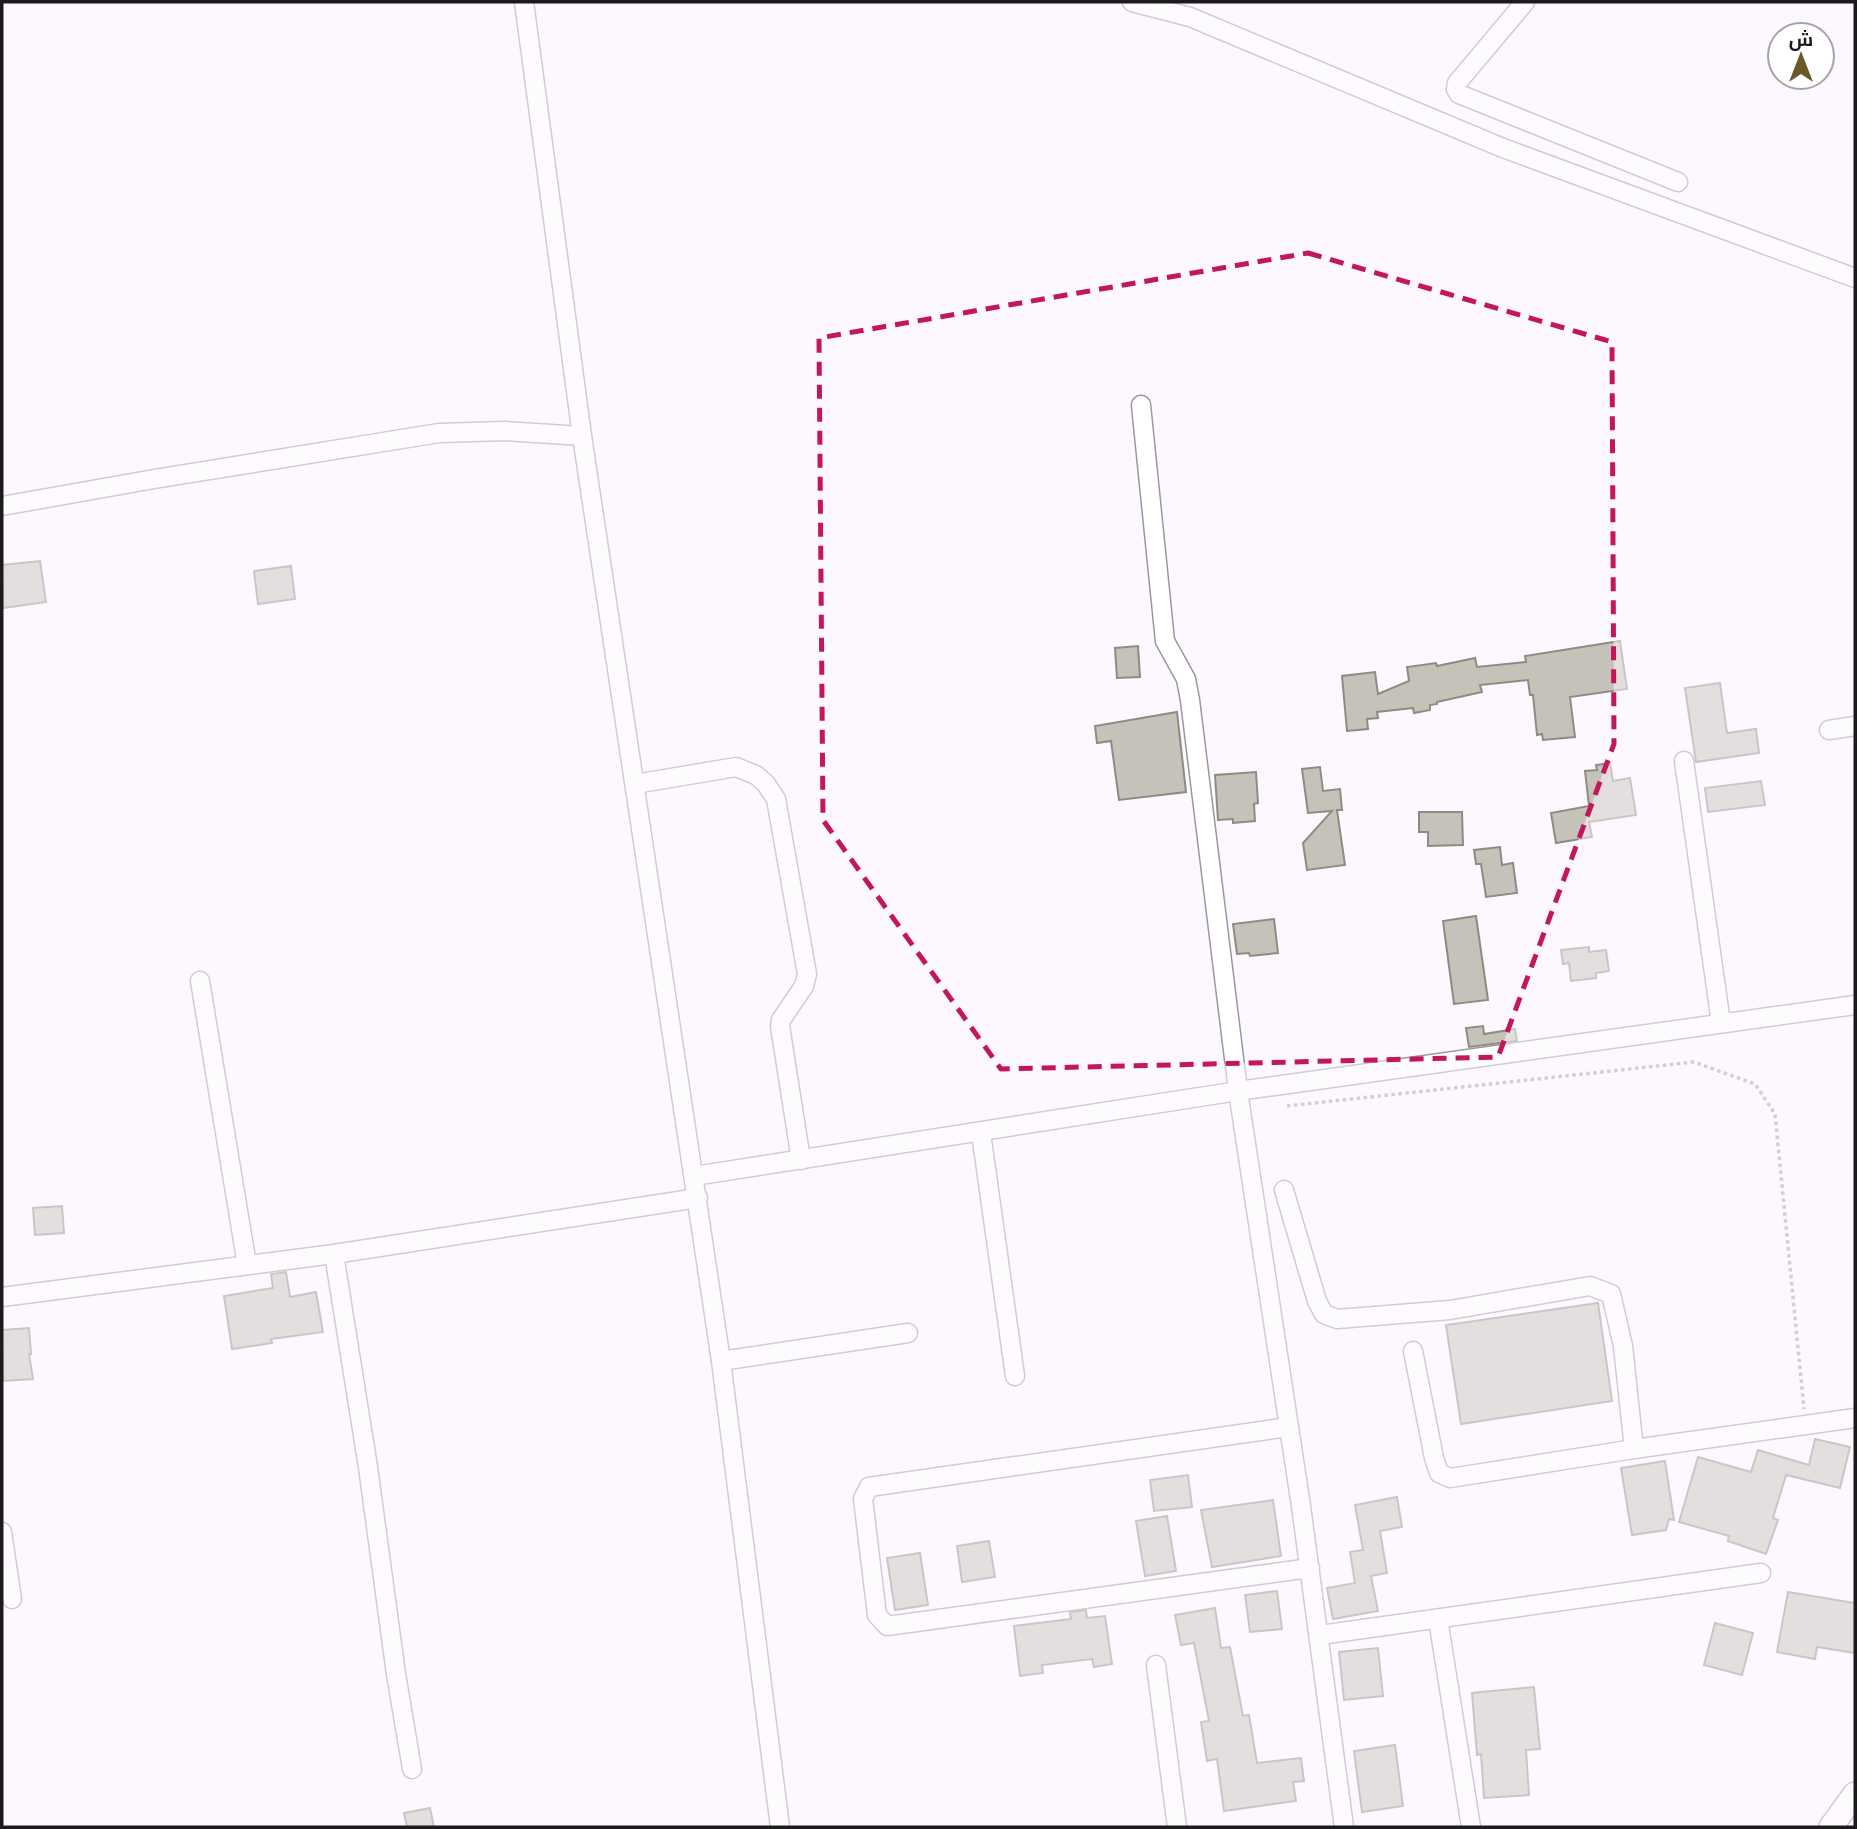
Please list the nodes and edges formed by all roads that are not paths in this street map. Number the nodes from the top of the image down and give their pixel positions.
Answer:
1 (524, 2) edge
2 (1132, 2) edge
3 (1178, 2) edge
4 (1525, 2) edge
5 (1190, 17) junction
6 (1678, 182) dead end
7 (1855, 278) edge
8 (1141, 405) dead end
9 (582, 436) junction
10 (2, 506) edge
11 (1855, 726) edge
12 (1829, 730) dead end
13 (1684, 761) dead end
14 (635, 784) junction
15 (200, 981) dead end
16 (1855, 1004) edge
17 (1721, 1023) junction
18 (1238, 1091) junction
19 (981, 1133) junction
20 (801, 1160) junction
21 (694, 1176) junction
22 (1284, 1190) dead end
23 (698, 1198) junction
24 (334, 1254) junction
25 (247, 1265) junction
26 (2, 1297) edge
27 (908, 1333) dead end
28 (1413, 1351) dead end
29 (721, 1361) junction
30 (1015, 1376) dead end
31 (1855, 1418) edge
32 (1289, 1427) junction
33 (1634, 1449) junction
34 (2, 1532) edge
35 (1310, 1567) junction
36 (1762, 1573) dead end
37 (12, 1599) dead end
38 (1438, 1619) junction
39 (1320, 1635) junction
40 (1156, 1665) dead end
41 (411, 1769) dead end
42 (1855, 1794) edge
43 (780, 1827) edge
44 (1177, 1827) edge
45 (1344, 1827) edge
46 (1471, 1827) edge
47 (1831, 1827) edge

1 - 9 street
2 - 5 street
3 - 5 street
4 - 6 street
5 - 7 street
8 - 18 street
9 - 10 street
9 - 14 street
11 - 12 street
13 - 17 street
14 - 20 street
14 - 21 street
15 - 25 street
16 - 17 street
17 - 18 street
18 - 19 street
18 - 32 street
19 - 20 street
19 - 30 street
20 - 21 street
21 - 23 street
22 - 33 street
23 - 24 street
23 - 29 street
24 - 25 street
24 - 41 street
25 - 26 street
27 - 29 street
28 - 33 street
29 - 43 street
31 - 33 street
32 - 35 street
32 - 35 street
34 - 37 street
35 - 39 street
36 - 38 street
38 - 39 street
38 - 46 street
39 - 45 street
40 - 44 street
42 - 47 street

